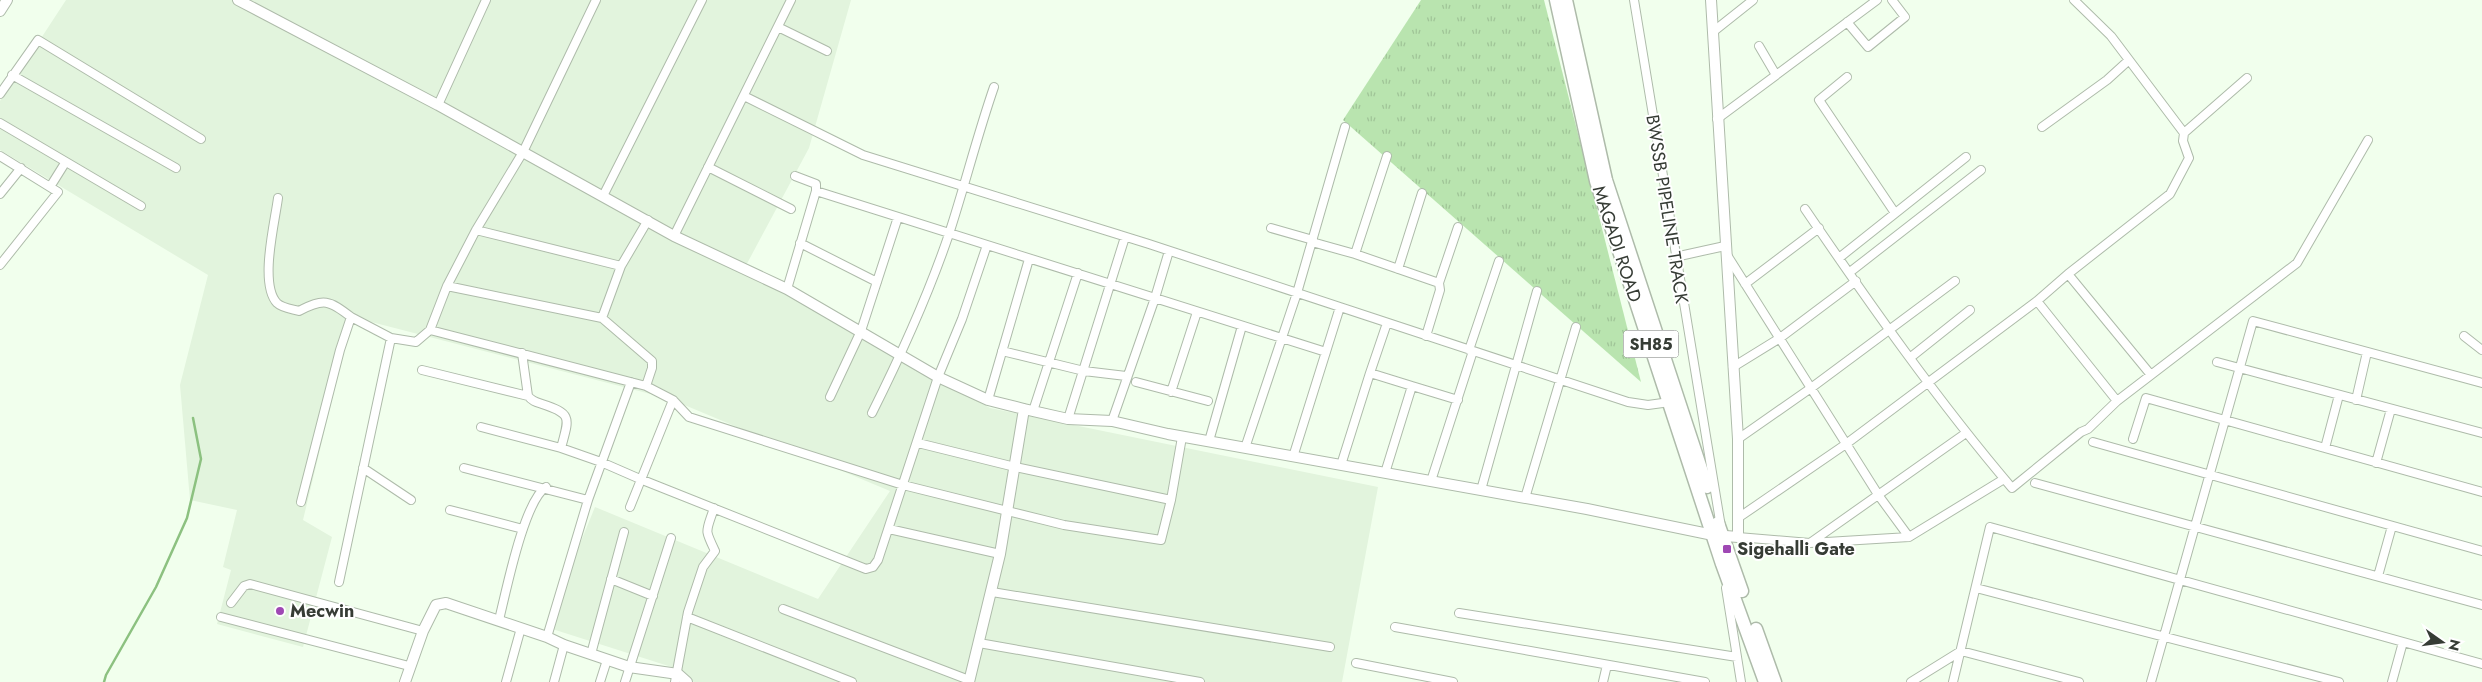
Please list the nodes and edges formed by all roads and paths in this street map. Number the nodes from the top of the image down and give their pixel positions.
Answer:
1 (8, 0) edge
2 (238, 0) edge
3 (486, 0) edge
4 (596, 0) edge
5 (702, 0) edge
6 (792, 0) edge
7 (1556, 0) edge
8 (1566, 0) edge
9 (1634, 0) edge
10 (1711, 0) edge
11 (1754, 0) edge
12 (1892, 0) edge
13 (2074, 0) edge
14 (1872, 2) edge
15 (0, 10) edge
16 (1848, 22) junction
17 (778, 27) junction
18 (1714, 31) junction
19 (1759, 46) dead end
20 (827, 51) dead end
21 (2129, 60) junction
22 (12, 75) junction
23 (1776, 75) junction
24 (1847, 77) dead end
25 (2247, 78) dead end
26 (994, 87) dead end
27 (0, 94) edge
28 (744, 96) junction
29 (438, 105) junction
30 (1717, 118) junction
31 (0, 123) edge
32 (1345, 127) dead end
33 (2042, 127) dead end
34 (2184, 133) junction
35 (200, 139) dead end
36 (2368, 140) dead end
37 (523, 152) junction
38 (0, 156) edge
39 (1387, 156) dead end
40 (1966, 157) dead end
41 (65, 163) junction
42 (708, 167) junction
43 (21, 168) junction
44 (176, 168) dead end
45 (1981, 170) dead end
46 (795, 176) dead end
47 (964, 184) junction
48 (50, 187) junction
49 (816, 192) junction
50 (1422, 193) dead end
51 (0, 194) edge
52 (603, 196) junction
53 (278, 198) dead end
54 (141, 206) dead end
55 (791, 209) dead end
56 (1805, 209) dead end
57 (1895, 213) junction
58 (898, 217) junction
59 (648, 220) junction
60 (1458, 227) dead end
61 (1271, 228) dead end
62 (1819, 228) junction
63 (476, 230) junction
64 (949, 233) junction
65 (674, 236) junction
66 (1125, 237) junction
67 (1312, 241) junction
68 (800, 244) junction
69 (987, 246) junction
70 (1725, 249) junction
71 (1169, 251) junction
72 (1355, 254) junction
73 (1675, 257) junction
74 (1840, 258) junction
75 (1029, 259) junction
76 (1499, 261) dead end
77 (0, 265) edge
78 (622, 266) junction
79 (1398, 269) junction
80 (1850, 272) junction
81 (1078, 273) junction
82 (2068, 274) junction
83 (1856, 281) junction
84 (1955, 281) dead end
85 (877, 282) junction
86 (1439, 283) junction
87 (1746, 284) junction
88 (1110, 285) junction
89 (448, 286) junction
90 (787, 289) junction
91 (1537, 291) dead end
92 (1297, 293) junction
93 (1155, 298) junction
94 (2037, 301) junction
95 (1340, 307) junction
96 (1970, 310) dead end
97 (1197, 312) junction
98 (351, 317) junction
99 (602, 318) junction
100 (1387, 323) junction
101 (1242, 326) junction
102 (1576, 326) dead end
103 (1891, 329) junction
104 (430, 330) junction
105 (861, 331) junction
106 (1426, 336) junction
107 (2464, 336) dead end
108 (391, 338) junction
109 (1282, 338) junction
110 (1780, 338) junction
111 (1002, 350) junction
112 (1471, 350) junction
113 (2482, 350) edge
114 (1326, 352) junction
115 (2367, 352) junction
116 (522, 353) junction
117 (901, 355) junction
118 (1911, 357) junction
119 (1050, 361) junction
120 (2218, 362) dead end
121 (1515, 365) junction
122 (1733, 367) junction
123 (2240, 368) junction
124 (422, 370) dead end
125 (1084, 371) junction
126 (1370, 373) junction
127 (2151, 375) junction
128 (1126, 376) junction
129 (938, 377) junction
130 (1560, 380) junction
131 (631, 382) junction
132 (1136, 382) dead end
133 (1929, 382) junction
134 (2482, 383) edge
135 (646, 386) junction
136 (1412, 386) junction
137 (1812, 388) junction
138 (1171, 392) junction
139 (2339, 395) junction
140 (528, 396) junction
141 (830, 397) dead end
142 (673, 400) junction
143 (988, 400) junction
144 (1458, 400) junction
145 (2356, 400) junction
146 (1208, 401) dead end
147 (2117, 401) junction
148 (1670, 402) junction
149 (2391, 409) junction
150 (1029, 410) junction
151 (872, 413) dead end
152 (1068, 419) junction
153 (2225, 420) junction
154 (1112, 421) junction
155 (481, 427) dead end
156 (1966, 433) junction
157 (2482, 433) edge
158 (1182, 437) junction
159 (1738, 439) junction
160 (2133, 439) dead end
161 (1209, 442) junction
162 (2093, 442) dead end
163 (918, 443) junction
164 (1846, 444) junction
165 (562, 448) junction
166 (1245, 448) junction
167 (2325, 448) junction
168 (1293, 457) junction
169 (601, 462) junction
170 (2376, 463) junction
171 (1341, 465) junction
172 (1015, 467) junction
173 (363, 468) junction
174 (464, 468) dead end
175 (1385, 473) junction
176 (2210, 475) junction
177 (640, 479) junction
178 (2004, 479) junction
179 (1431, 481) junction
180 (2035, 483) dead end
181 (903, 486) junction
182 (546, 487) junction
183 (1481, 490) junction
184 (2482, 492) edge
185 (1880, 496) junction
186 (1525, 498) junction
187 (411, 500) dead end
188 (588, 500) junction
189 (1171, 500) junction
190 (301, 502) dead end
191 (630, 507) dead end
192 (714, 508) junction
193 (450, 510) dead end
194 (1007, 511) junction
195 (1738, 518) junction
196 (2195, 526) junction
197 (2392, 526) junction
198 (523, 529) junction
199 (889, 529) junction
200 (624, 532) dead end
201 (1718, 535) junction
202 (1738, 537) junction
203 (1909, 537) junction
204 (671, 538) dead end
205 (1810, 543) junction
206 (2482, 551) edge
207 (1000, 554) junction
208 (1722, 564) junction
209 (2378, 576) junction
210 (611, 579) junction
211 (2180, 580) junction
212 (339, 582) dead end
213 (1976, 588) junction
214 (992, 592) junction
215 (652, 596) junction
216 (231, 603) dead end
217 (2482, 605) edge
218 (783, 609) dead end
219 (1459, 613) dead end
220 (221, 617) dead end
221 (687, 617) junction
222 (499, 620) junction
223 (1395, 627) dead end
224 (521, 628) junction
225 (423, 631) junction
226 (547, 636) junction
227 (2164, 636) junction
228 (2402, 642) junction
229 (979, 643) junction
230 (564, 645) junction
231 (1330, 647) dead end
232 (1961, 651) junction
233 (591, 654) junction
234 (1737, 657) junction
235 (607, 660) junction
236 (1356, 663) dead end
237 (2482, 664) edge
238 (1607, 665) junction
239 (409, 666) junction
240 (629, 667) junction
241 (676, 678) edge
242 (969, 681) edge
243 (405, 682) edge
244 (506, 682) edge
245 (554, 682) edge
246 (600, 682) edge
247 (625, 682) edge
248 (687, 682) edge
249 (852, 682) edge
250 (1200, 682) edge
251 (1453, 682) edge
252 (1603, 682) edge
253 (1705, 682) edge
254 (1741, 682) edge
255 (1765, 682) edge
256 (1775, 682) edge
257 (1911, 682) edge
258 (1953, 682) edge
259 (2079, 682) edge
260 (2151, 682) edge
261 (2339, 682) edge
262 (2392, 682) edge

1 - 15 street
2 - 29 street
3 - 29 street
4 - 37 street
5 - 52 street
6 - 17 street
7 - 148 main road, MAGADI ROAD / SH85
8 - 201 main road, MAGADI ROAD / SH85
9 - 73 street, BWSSB PIPELINE TRACK
10 - 18 street
11 - 18 street
12 - 16 street
13 - 21 street
14 - 16 street
16 - 23 street
17 - 20 street
17 - 28 street
18 - 30 street
19 - 23 street
21 - 33 street
21 - 34 street
22 - 27 street
22 - 35 street
22 - 44 street
23 - 30 street
24 - 57 street
25 - 34 street
26 - 47 street
28 - 42 street
28 - 47 street
29 - 37 street
30 - 70 street
31 - 41 street
32 - 67 street
34 - 82 street
36 - 127 street
37 - 52 street
37 - 63 street
38 - 43 street
39 - 72 street
40 - 57 street
41 - 48 street
41 - 54 street
42 - 55 street
42 - 65 street
43 - 48 street
43 - 51 street
45 - 80 street
46 - 49 street
47 - 64 street
47 - 66 street
48 - 77 street
49 - 58 street
49 - 68 street
50 - 79 street
52 - 59 street
53 - 98 street
56 - 62 street
57 - 74 street
58 - 64 street
58 - 85 street
59 - 65 street
59 - 78 street
60 - 86 street
61 - 67 street
62 - 74 street
62 - 87 street
63 - 78 street
63 - 89 street
64 - 69 street
64 - 117 street
65 - 90 street
66 - 71 street
66 - 88 street
67 - 72 street
67 - 92 street
68 - 85 street
68 - 90 street
69 - 75 street
69 - 129 street
70 - 73 street
70 - 87 street
70 - 122 street
71 - 92 street
71 - 93 street
72 - 79 street
73 - 201 street, BWSSB PIPELINE TRACK
74 - 80 street
75 - 81 street
75 - 111 street
76 - 112 street
78 - 99 street
79 - 86 street
80 - 83 street
81 - 88 street
81 - 119 street
82 - 94 street
82 - 127 street
83 - 103 street
83 - 110 street
84 - 103 street
85 - 105 street
86 - 106 street
87 - 110 street
88 - 93 street
88 - 125 street
89 - 99 street
89 - 104 street
90 - 105 street
91 - 121 street
92 - 95 street
92 - 109 street
93 - 97 street
93 - 128 street
94 - 133 street
94 - 147 street
95 - 100 street
95 - 114 street
96 - 118 street
97 - 101 street
97 - 138 street
98 - 108 street
98 - 190 street
99 - 135 street
100 - 106 street
100 - 126 street
101 - 109 street
101 - 161 street
102 - 130 street
103 - 118 street
103 - 137 street
104 - 108 street
104 - 116 street
105 - 117 street
105 - 141 street
106 - 112 street
107 - 113 street
108 - 173 street
109 - 114 street
109 - 166 street
110 - 122 street
110 - 137 street
111 - 119 street
111 - 143 street
112 - 121 street
112 - 144 street
114 - 168 street
115 - 123 street
115 - 134 street
115 - 145 street
116 - 131 street
116 - 140 street
117 - 129 street
117 - 151 street
118 - 133 street
119 - 125 street
119 - 150 street
120 - 123 street
121 - 130 street
121 - 183 street
122 - 159 street
123 - 139 street
123 - 153 street
124 - 140 street
125 - 128 street
125 - 152 street
126 - 136 street
126 - 171 street
127 - 147 street
128 - 154 street
129 - 143 street
129 - 163 street
130 - 148 street
130 - 186 street
131 - 135 street
131 - 169 street
132 - 138 street
133 - 156 street
133 - 164 street
135 - 142 street
136 - 144 street
136 - 175 street
137 - 159 street
137 - 164 street
138 - 146 street
139 - 145 street
139 - 167 street
140 - 165 street
142 - 177 street
142 - 181 street
143 - 150 street
144 - 179 street
145 - 149 street
147 - 178 street
148 - 201 main road, MAGADI ROAD / SH85
149 - 157 street
149 - 170 street
150 - 152 street
150 - 172 street
152 - 154 street
153 - 160 street
153 - 167 street
153 - 176 street
154 - 158 street
155 - 165 street
156 - 178 street
156 - 185 street
158 - 161 street
158 - 189 street
159 - 195 street
161 - 166 street
162 - 176 street
163 - 172 street
163 - 181 street
164 - 185 street
164 - 195 street
165 - 169 street
166 - 168 street
167 - 170 street
168 - 171 street
169 - 177 street
169 - 188 street
170 - 184 street
171 - 175 street
172 - 189 street
172 - 194 street
173 - 187 street
173 - 212 street
174 - 182 street
175 - 179 street
176 - 196 street
176 - 197 street
177 - 191 street
177 - 192 street
178 - 203 street
179 - 183 street
180 - 196 street
181 - 194 street
181 - 199 street
182 - 188 street
182 - 198 street
183 - 186 street
185 - 203 street
185 - 205 street
186 - 201 street
188 - 226 street
189 - 194 street
192 - 199 street
192 - 221 street
193 - 198 street
194 - 207 street
195 - 202 street
196 - 209 street
196 - 211 street
197 - 206 street
197 - 209 street
198 - 222 street
199 - 207 street
200 - 210 street
201 - 202 street
201 - 208 main road, MAGADI ROAD / SH85
201 - 256 main road, MAGADI ROAD / SH85
202 - 205 street
203 - 205 street
204 - 215 street
207 - 214 street
208 - 234 street
208 - 255 main road, MAGADI ROAD / SH85
209 - 217 street
210 - 215 street
210 - 233 street
211 - 213 street
211 - 227 street
211 - 228 street
213 - 227 street
213 - 232 street
214 - 229 street
214 - 231 street
215 - 240 street
216 - 225 street
218 - 242 street
219 - 234 street
220 - 239 street
221 - 241 street
221 - 249 street
222 - 224 street
222 - 225 street
223 - 238 street
224 - 226 street
224 - 244 street
225 - 239 street
226 - 230 street
227 - 260 street
227 - 261 street
228 - 237 street
228 - 262 street
229 - 242 street
229 - 250 street
230 - 233 street
230 - 245 street
232 - 257 street
232 - 258 street
232 - 259 street
233 - 235 street
234 - 254 street
235 - 240 street
235 - 246 street
236 - 251 street
238 - 252 street
238 - 253 street
239 - 243 street
240 - 241 street
240 - 247 street
241 - 248 street

